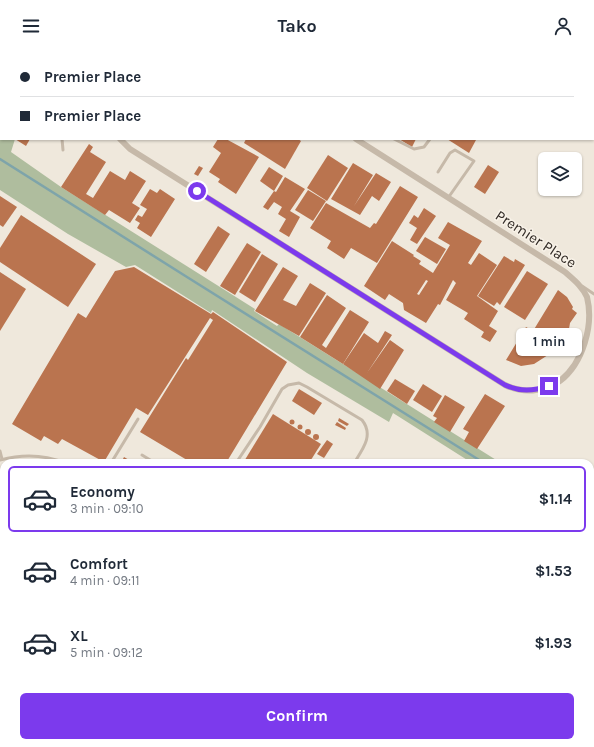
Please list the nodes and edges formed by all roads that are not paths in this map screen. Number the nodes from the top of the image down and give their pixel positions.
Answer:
1 (62, 140) edge
2 (121, 140) edge
3 (358, 140) edge
4 (396, 140) edge
5 (429, 140) edge
6 (63, 150) dead end
7 (474, 161) junction
8 (479, 164) dead end
9 (438, 172) dead end
10 (448, 198) junction
11 (579, 284) junction
12 (594, 294) edge
13 (138, 419) dead end
14 (142, 455) dead end
15 (10, 459) edge
16 (54, 459) edge
17 (113, 459) edge
18 (148, 459) edge
19 (239, 459) edge
20 (356, 459) edge

1 - 6 lane
2 - 11 street, Premier Place
3 - 10 street, Premier Place
4 - 5 lane
7 - 8 lane
7 - 9 lane
7 - 10 lane
10 - 11 street, Premier Place
11 - 12 lane
13 - 17 lane
14 - 18 lane
15 - 16 lane
19 - 20 lane

